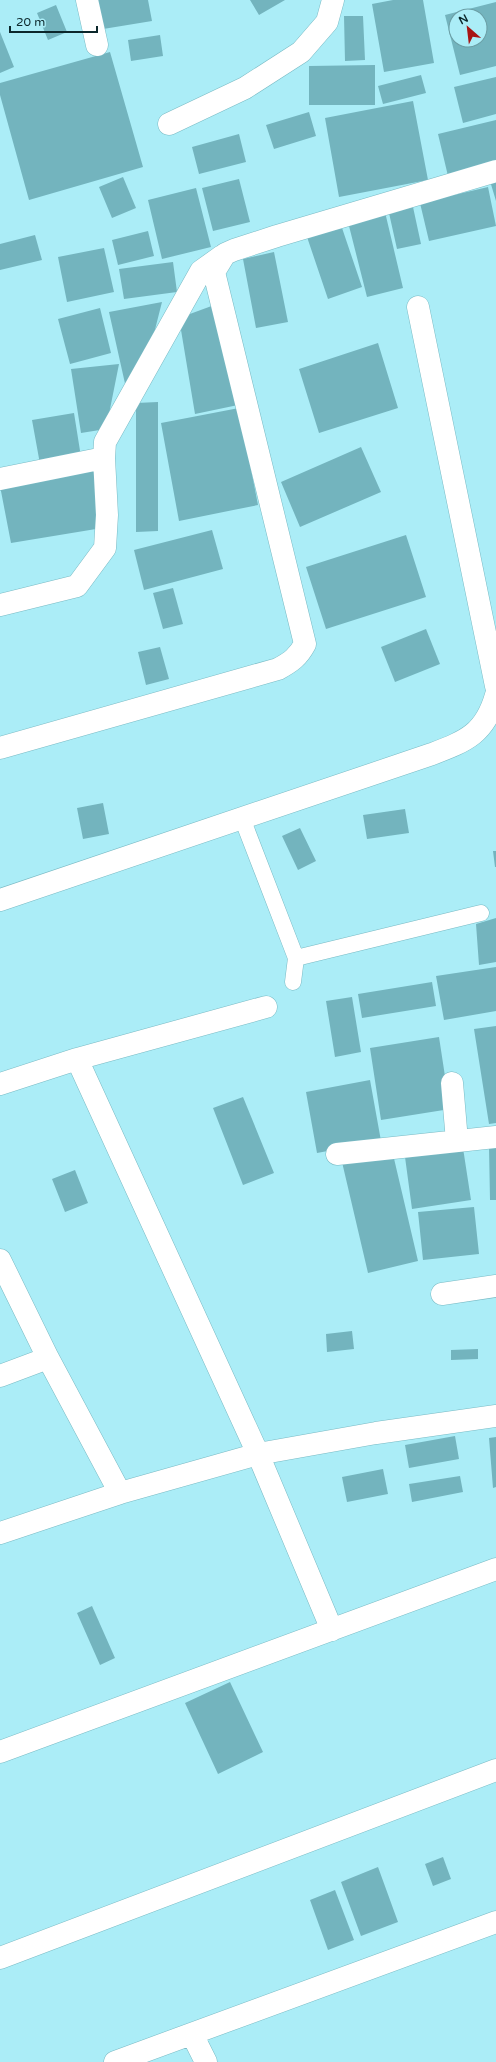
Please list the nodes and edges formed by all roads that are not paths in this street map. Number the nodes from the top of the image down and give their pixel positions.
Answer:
1 (87, 0) edge
2 (333, 0) edge
3 (97, 45) dead end
4 (169, 124) dead end
5 (496, 171) edge
6 (225, 254) junction
7 (418, 307) dead end
8 (104, 458) junction
9 (0, 479) edge
10 (0, 605) edge
11 (496, 686) edge
12 (496, 695) edge
13 (0, 748) edge
14 (242, 818) junction
15 (0, 900) edge
16 (481, 913) dead end
17 (296, 958) junction
18 (293, 982) dead end
19 (266, 1007) dead end
20 (77, 1059) junction
21 (452, 1083) dead end
22 (0, 1084) edge
23 (496, 1137) edge
24 (457, 1141) junction
25 (337, 1154) dead end
26 (0, 1260) edge
27 (496, 1286) edge
28 (442, 1294) dead end
29 (48, 1358) junction
30 (0, 1376) edge
31 (496, 1416) edge
32 (258, 1454) junction
33 (120, 1493) junction
34 (0, 1534) edge
35 (496, 1569) edge
36 (332, 1630) junction
37 (0, 1752) edge
38 (496, 1770) edge
39 (496, 1922) edge
40 (0, 1958) edge
41 (192, 2034) junction
42 (115, 2062) edge
43 (206, 2062) edge

1 - 3 street
2 - 4 street
5 - 6 street
6 - 8 street
6 - 13 street
7 - 11 street
8 - 9 street
8 - 10 street
12 - 14 street
14 - 15 street
14 - 17 lane
16 - 17 lane
17 - 18 lane
19 - 20 street
20 - 22 street
20 - 32 street
21 - 24 street
23 - 24 street
24 - 25 street
26 - 29 street
27 - 28 street
29 - 30 street
29 - 33 street
31 - 32 street
32 - 33 street
32 - 36 street
33 - 34 street
35 - 36 street
36 - 37 street
38 - 40 street
39 - 41 street
41 - 42 street
41 - 43 street

